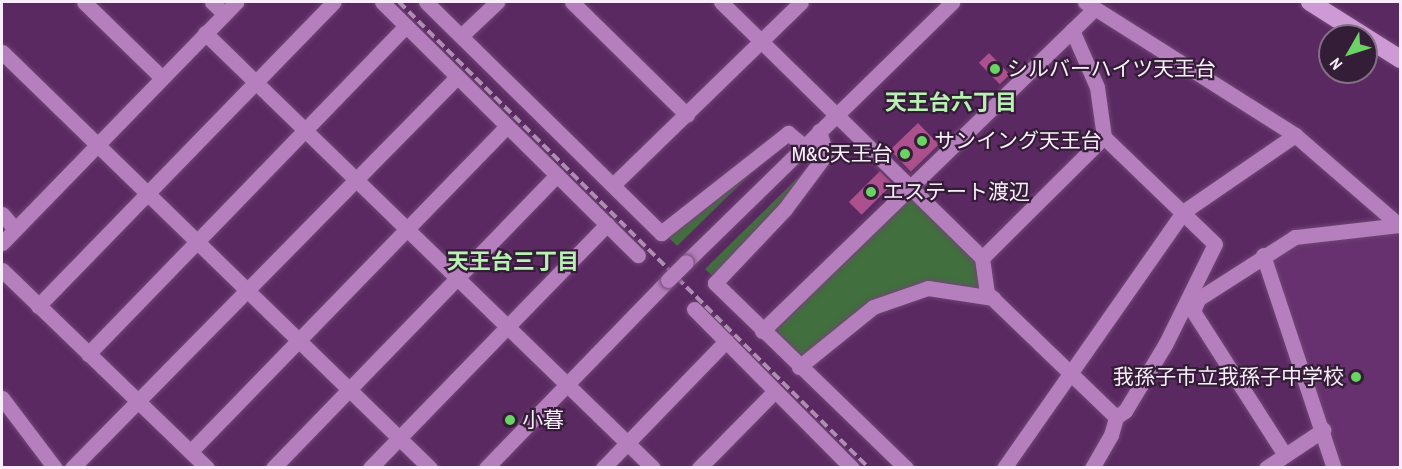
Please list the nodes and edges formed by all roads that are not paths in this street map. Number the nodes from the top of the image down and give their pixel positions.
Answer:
1 (84, 2) edge
2 (212, 2) edge
3 (236, 2) edge
4 (334, 2) edge
5 (382, 2) edge
6 (426, 2) edge
7 (497, 2) edge
8 (572, 2) edge
9 (721, 2) edge
10 (801, 2) edge
11 (952, 2) edge
12 (1310, 2) edge
13 (1089, 5) edge
14 (224, 13) junction
15 (406, 26) junction
16 (1072, 30) junction
17 (205, 33) junction
18 (461, 36) junction
19 (761, 41) junction
20 (2, 52) edge
21 (1401, 59) edge
22 (161, 77) junction
23 (457, 77) junction
24 (255, 82) junction
25 (687, 115) junction
26 (835, 115) junction
27 (507, 126) junction
28 (305, 130) junction
29 (819, 131) junction
30 (1295, 135) junction
31 (1104, 137) junction
32 (97, 144) junction
33 (804, 146) junction
34 (557, 175) junction
35 (356, 181) junction
36 (613, 185) junction
37 (911, 188) junction
38 (147, 194) junction
39 (1183, 212) junction
40 (2, 214) edge
41 (607, 224) junction
42 (1400, 225) edge
43 (15, 229) junction
44 (407, 229) junction
45 (197, 241) junction
46 (2, 243) edge
47 (638, 255) dead end
48 (1263, 255) junction
49 (982, 258) junction
50 (2, 270) edge
51 (457, 278) junction
52 (249, 291) junction
53 (993, 298) junction
54 (38, 306) junction
55 (694, 309) dead end
56 (507, 327) junction
57 (762, 331) junction
58 (300, 341) junction
59 (726, 341) junction
60 (88, 354) junction
61 (799, 367) junction
62 (1070, 375) junction
63 (567, 385) junction
64 (350, 389) junction
65 (775, 391) junction
66 (2, 398) edge
67 (138, 402) junction
68 (1116, 417) junction
69 (1323, 430) junction
70 (399, 437) junction
71 (627, 443) junction
72 (191, 452) junction
73 (1285, 455) junction
74 (55, 468) edge
75 (72, 468) edge
76 (207, 468) edge
77 (273, 468) edge
78 (370, 468) edge
79 (430, 468) edge
80 (486, 468) edge
81 (603, 468) edge
82 (653, 468) edge
83 (699, 468) edge
84 (852, 468) edge
85 (906, 468) edge
86 (1004, 468) edge
87 (1092, 468) edge
88 (1266, 468) edge
89 (1334, 468) edge

1 - 22 street
2 - 14 street
3 - 14 street
4 - 24 street
5 - 15 street
6 - 18 street
7 - 18 street
8 - 25 street
9 - 19 street
10 - 19 street
11 - 26 street
12 - 21 highway
13 - 16 street
13 - 30 street
14 - 17 street
15 - 23 street
15 - 28 street
16 - 31 street
16 - 37 street
17 - 22 street
17 - 24 street
18 - 36 street
19 - 25 street
19 - 26 street
20 - 32 street
22 - 32 street
23 - 27 street
23 - 35 street
24 - 28 street
24 - 38 street
25 - 36 street
26 - 29 street
26 - 37 street
27 - 34 street
27 - 44 street
28 - 35 street
28 - 45 street
29 - 33 street
29 - 57 street
30 - 39 street
30 - 42 street
31 - 39 street
31 - 49 street
32 - 38 street
32 - 43 street
33 - 36 street
33 - 63 street, bridge
34 - 41 street
34 - 51 street
35 - 44 street
35 - 52 street
37 - 49 street
37 - 57 street
38 - 45 street
38 - 54 street
39 - 62 street
39 - 68 street
40 - 43 street
41 - 47 street
41 - 56 street
42 - 48 street
43 - 46 street
44 - 51 street
44 - 58 street
45 - 52 street
45 - 60 street
48 - 69 street
48 - 73 street
49 - 53 street
50 - 54 street
51 - 56 street
51 - 64 street
52 - 58 street
52 - 67 street
53 - 61 street
53 - 62 street
54 - 60 street
55 - 59 street
56 - 63 street
56 - 70 street
57 - 61 street
58 - 64 street
58 - 72 street
59 - 65 street
59 - 71 street
60 - 67 street
61 - 85 street
62 - 68 street
62 - 86 street
63 - 71 street
63 - 80 street
64 - 70 street
64 - 77 street
65 - 83 street
65 - 84 street
66 - 74 street
67 - 72 street
67 - 75 street
68 - 87 street
69 - 73 street
69 - 89 street
70 - 78 street
70 - 79 street
71 - 81 street
71 - 82 street
72 - 76 street
73 - 88 street

